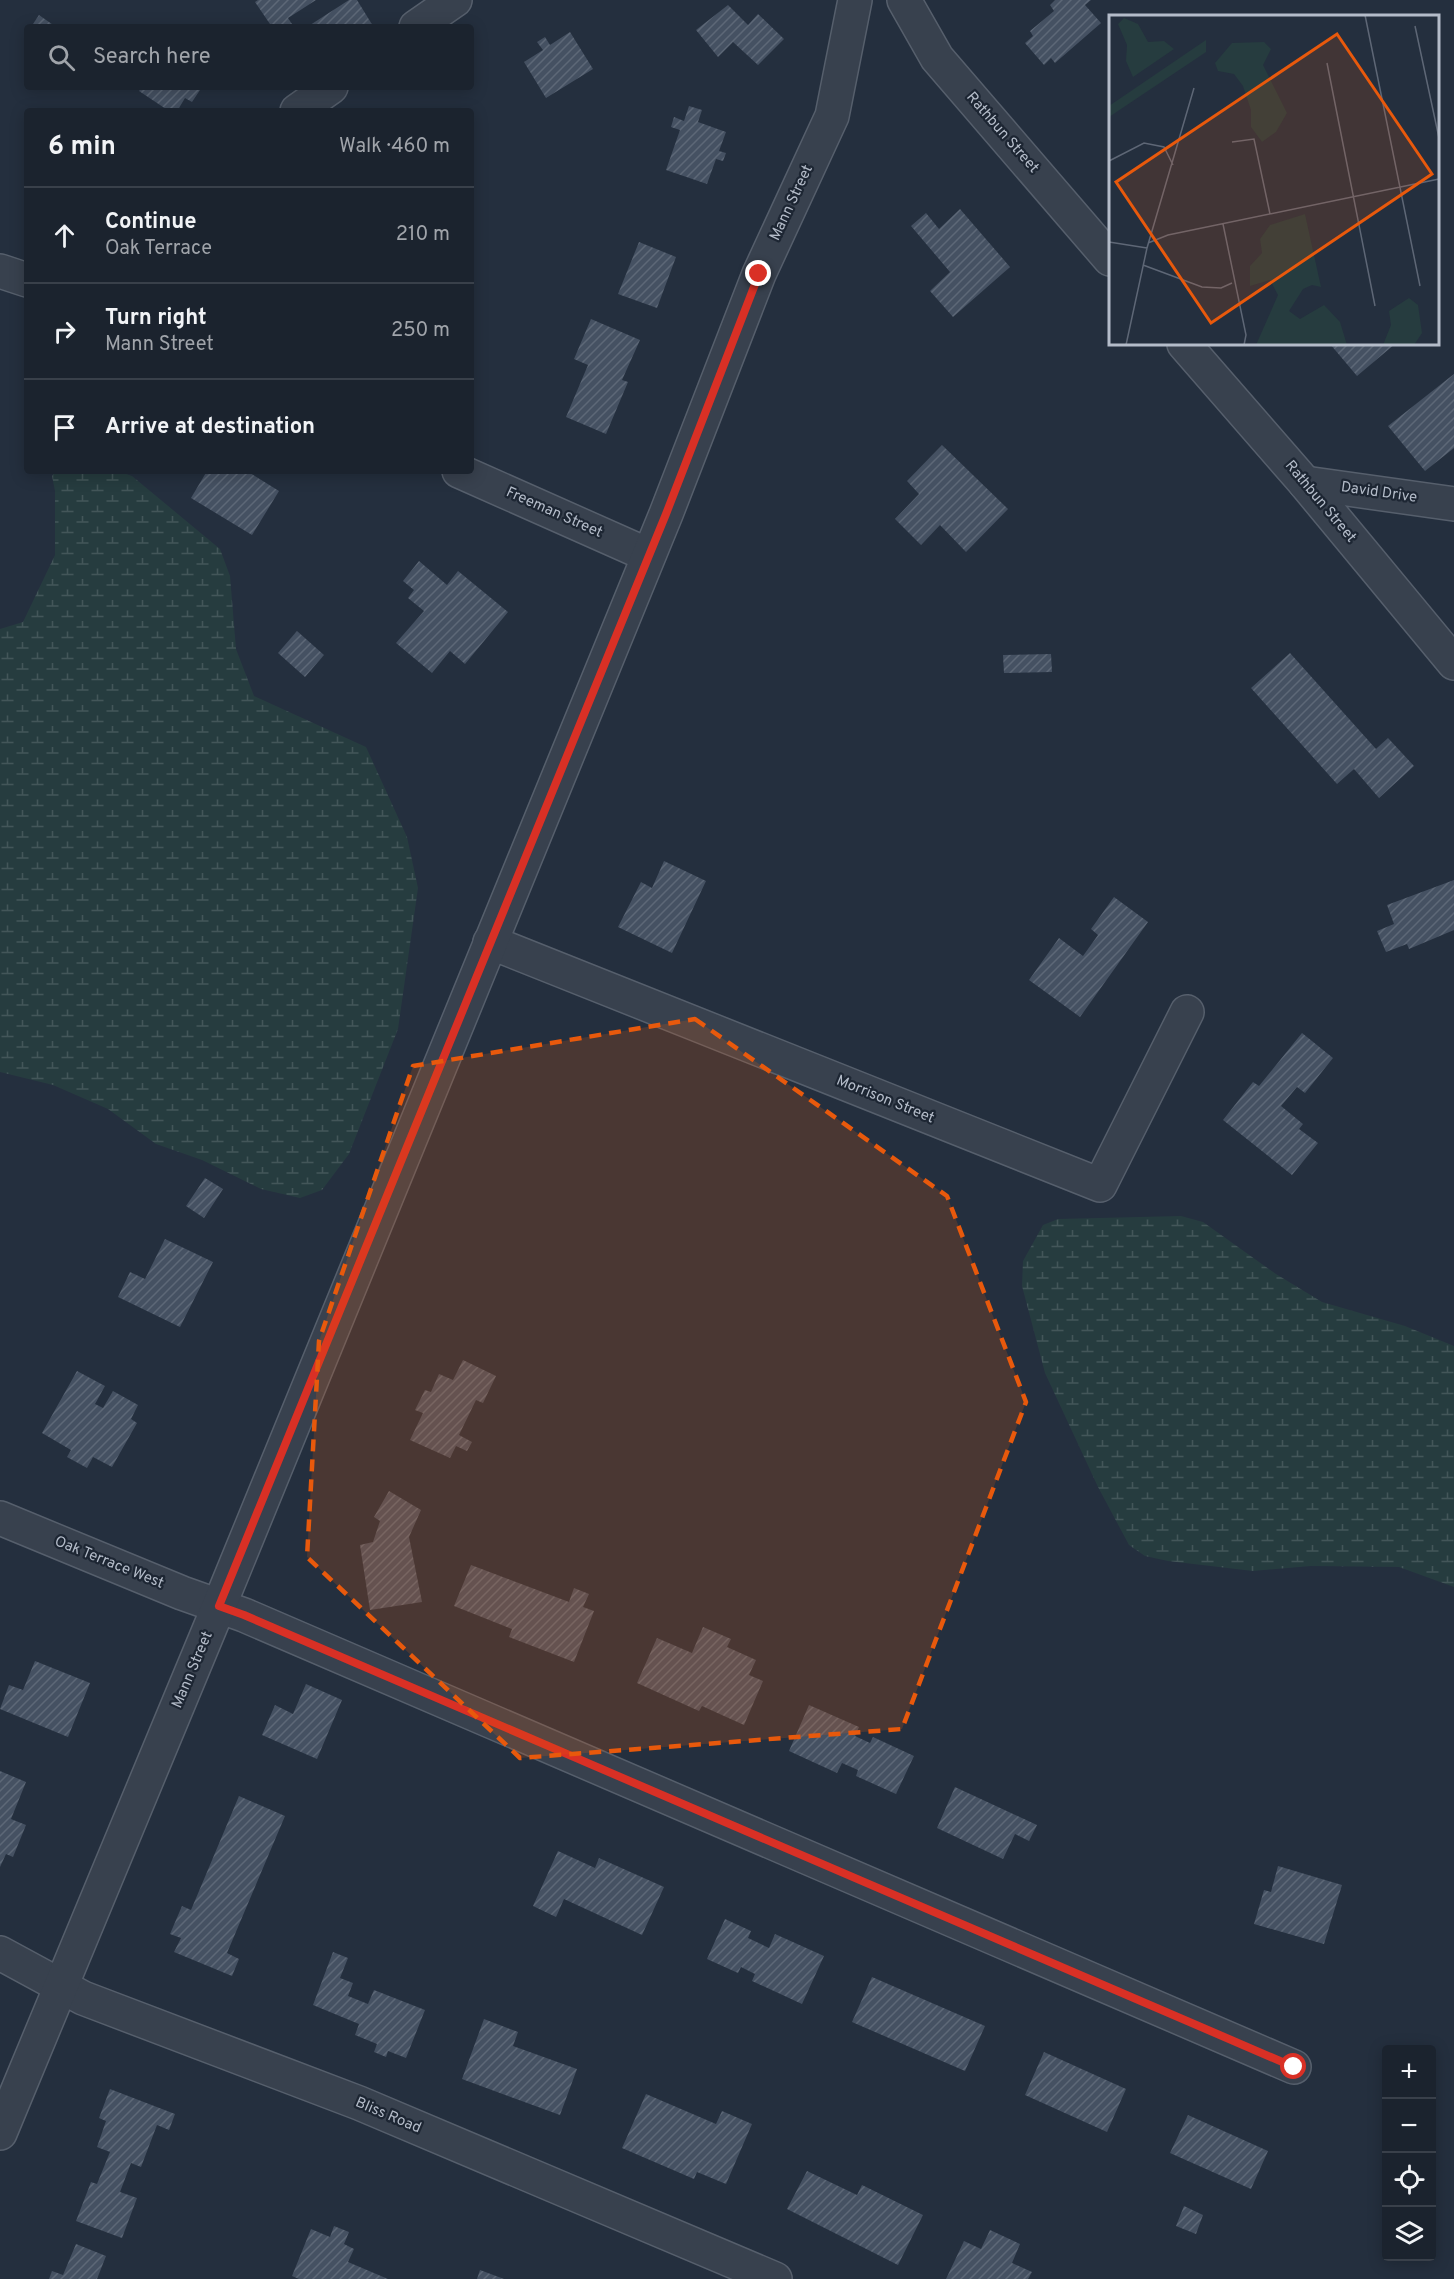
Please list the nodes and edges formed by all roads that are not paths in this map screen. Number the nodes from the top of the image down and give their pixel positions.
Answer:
1 (455, 0) edge
2 (855, 0) edge
3 (904, 0) edge
4 (420, 24) edge
5 (327, 90) edge
6 (301, 108) edge
7 (1109, 258) edge
8 (0, 271) edge
9 (24, 279) edge
10 (1185, 345) edge
11 (466, 474) edge
12 (1305, 483) junction
13 (1454, 504) edge
14 (648, 555) junction
15 (1454, 663) edge
16 (490, 942) junction
17 (1187, 1011) dead end
18 (0, 1518) edge
19 (219, 1606) junction
20 (0, 1953) edge
21 (61, 1986) junction
22 (1294, 2067) dead end
23 (0, 2133) edge
24 (775, 2279) edge

1 - 4 street
2 - 14 street, Mann Street
3 - 7 street, Rathbun Street
5 - 6 street
8 - 9 street
10 - 12 street, Rathbun Street
11 - 14 street, Freeman Street
12 - 13 street, David Drive
12 - 15 street, Rathbun Street
14 - 16 street, Mann Street
16 - 17 street, Morrison Street
16 - 19 street, Mann Street
18 - 19 street, Oak Terrace West
19 - 21 street, Mann Street
19 - 22 street, Oak Terrace West
20 - 21 street, Bliss Road
21 - 23 street, Mann Street
21 - 24 street, Bliss Road

